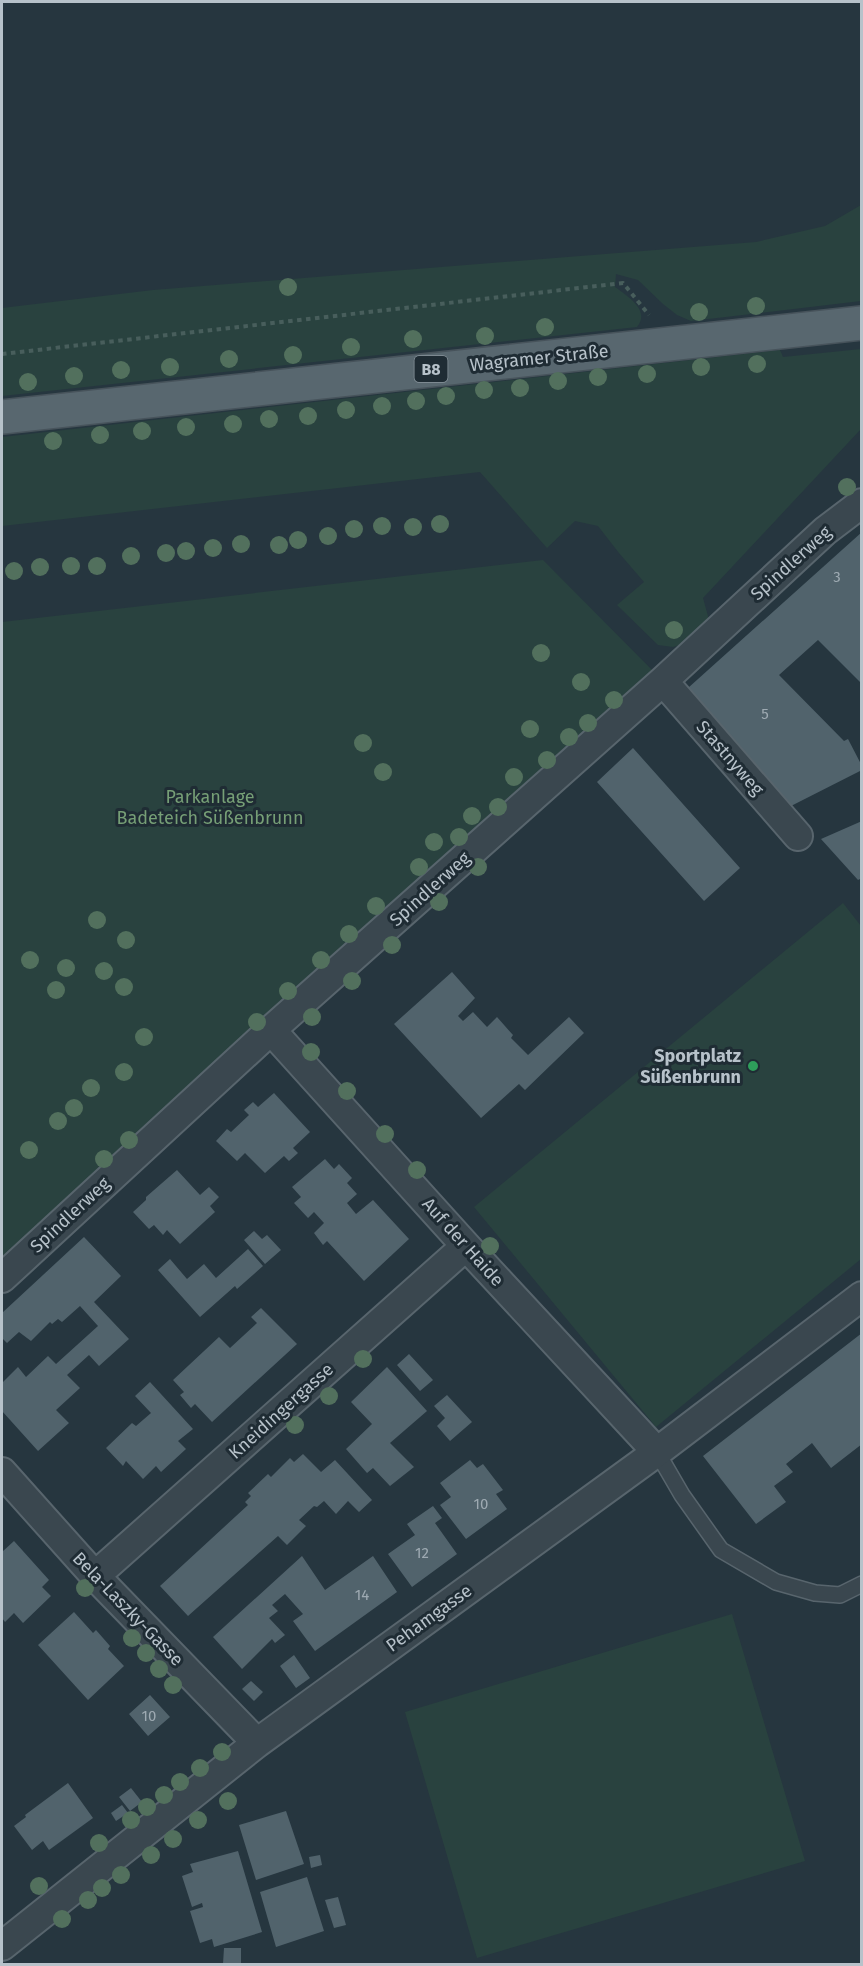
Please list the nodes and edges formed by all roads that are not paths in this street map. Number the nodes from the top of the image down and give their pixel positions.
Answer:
1 (861, 322) edge
2 (2, 417) edge
3 (861, 503) edge
4 (663, 681) junction
5 (798, 836) dead end
6 (271, 1030) junction
7 (466, 1246) junction
8 (2, 1278) edge
9 (861, 1296) edge
10 (657, 1452) junction
11 (2, 1472) edge
12 (95, 1576) junction
13 (861, 1584) edge
14 (257, 1743) junction
15 (2, 1946) edge

1 - 2 main road, Wagramer Straße / B8
3 - 4 street, Spindlerweg
4 - 5 street, Stastnyweg
4 - 6 street, Spindlerweg
6 - 7 street, Auf der Haide
6 - 8 street, Spindlerweg
7 - 10 street, Auf der Haide
7 - 12 street, Kneidingergasse
9 - 10 street, Pehamgasse
10 - 13 lane
10 - 14 street, Pehamgasse
11 - 12 street, Bela-Laszky-Gasse
12 - 14 street, Bela-Laszky-Gasse
14 - 15 street, Pehamgasse

